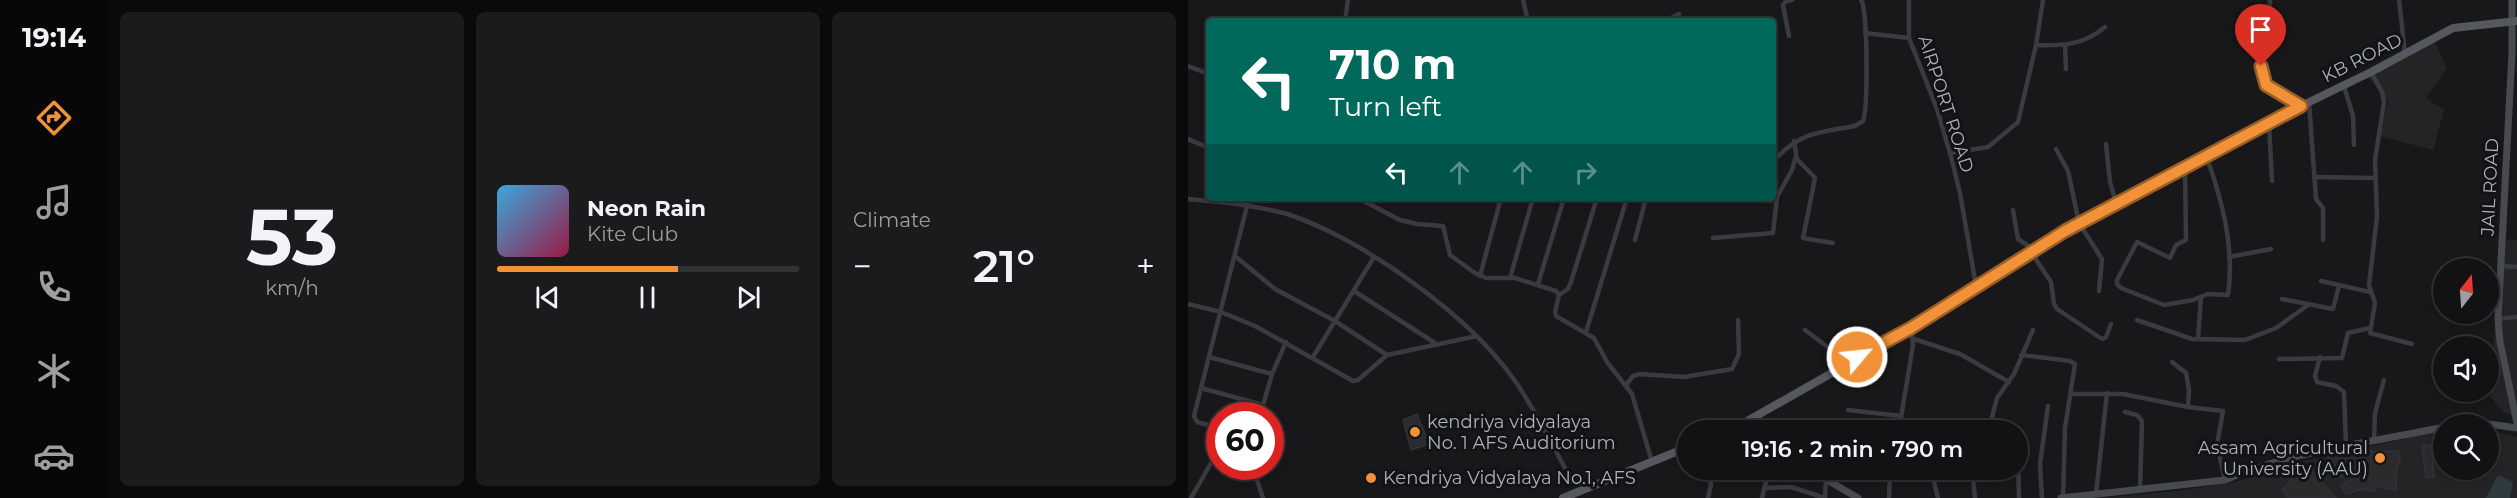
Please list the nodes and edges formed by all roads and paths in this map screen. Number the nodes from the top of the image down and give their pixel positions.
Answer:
1 (1348, 0) edge
2 (1523, 0) edge
3 (1792, 0) edge
4 (1861, 0) edge
5 (1909, 0) edge
6 (2043, 0) edge
7 (2270, 0) edge
8 (2399, 0) edge
9 (2512, 0) edge
10 (1679, 14) dead end
11 (1345, 18) edge
12 (1527, 18) edge
13 (1671, 18) edge
14 (2515, 22) edge
15 (2104, 27) dead end
16 (1865, 33) junction
17 (1789, 36) dead end
18 (1909, 38) junction
19 (2036, 45) junction
20 (2065, 45) junction
21 (2405, 53) junction
22 (2515, 55) edge
23 (1188, 66) edge
24 (2066, 69) dead end
25 (2371, 72) junction
26 (1206, 73) edge
27 (2344, 86) junction
28 (2305, 104) junction
29 (2269, 123) junction
30 (1188, 139) edge
31 (1794, 141) junction
32 (2106, 144) dead end
33 (2354, 145) dead end
34 (1206, 147) edge
35 (2056, 149) dead end
36 (1950, 153) junction
37 (2206, 155) junction
38 (1796, 156) junction
39 (1776, 158) edge
40 (2185, 166) junction
41 (2315, 177) junction
42 (2376, 178) junction
43 (2272, 181) dead end
44 (1188, 199) edge
45 (1776, 200) edge
46 (1206, 201) edge
47 (1208, 201) edge
48 (1248, 201) edge
49 (1364, 201) edge
50 (1500, 201) edge
51 (1532, 201) edge
52 (1563, 201) edge
53 (1596, 201) edge
54 (1626, 201) edge
55 (1645, 201) edge
56 (1776, 201) edge
57 (2116, 203) junction
58 (1247, 205) junction
59 (2013, 210) dead end
60 (2079, 223) junction
61 (1713, 238) dead end
62 (1635, 240) dead end
63 (2323, 240) dead end
64 (1833, 243) dead end
65 (2271, 249) dead end
66 (2033, 251) junction
67 (1234, 256) junction
68 (2229, 257) junction
69 (1374, 258) junction
70 (2501, 266) junction
71 (2517, 267) edge
72 (1480, 276) junction
73 (1510, 278) junction
74 (2321, 281) dead end
75 (1539, 284) junction
76 (1976, 286) junction
77 (2339, 286) junction
78 (1354, 291) junction
79 (2098, 291) dead end
80 (2370, 292) junction
81 (1559, 295) junction
82 (2202, 297) junction
83 (2282, 299) dead end
84 (2499, 301) edge
85 (1188, 304) edge
86 (2308, 305) junction
87 (1221, 312) junction
88 (2517, 317) edge
89 (2499, 319) edge
90 (1738, 320) dead end
91 (2137, 320) dead end
92 (1335, 321) junction
93 (2111, 324) dead end
94 (2498, 324) edge
95 (1911, 328) junction
96 (2370, 328) junction
97 (1805, 330) dead end
98 (2033, 330) dead end
99 (1586, 332) junction
100 (1477, 336) junction
101 (1914, 339) junction
102 (2198, 339) junction
103 (1286, 342) junction
104 (1436, 344) junction
105 (2412, 344) dead end
106 (1387, 355) junction
107 (2021, 355) junction
108 (1209, 357) junction
109 (1313, 357) junction
110 (2320, 357) junction
111 (2279, 359) dead end
112 (2172, 362) dead end
113 (1839, 367) junction
114 (1272, 374) junction
115 (2384, 380) dead end
116 (2009, 382) junction
117 (1626, 385) junction
118 (1201, 388) junction
119 (2107, 393) junction
120 (2071, 394) junction
121 (1252, 402) edge
122 (1264, 402) edge
123 (2048, 406) dead end
124 (2188, 407) junction
125 (1848, 410) dead end
126 (2126, 412) dead end
127 (1901, 416) junction
128 (1749, 420) edge
129 (1900, 420) edge
130 (1992, 420) edge
131 (1206, 424) edge
132 (2499, 424) edge
133 (2517, 426) edge
134 (2433, 430) edge
135 (2374, 441) junction
136 (2346, 446) junction
137 (1677, 452) edge
138 (1652, 462) junction
139 (1565, 468) dead end
140 (1206, 472) edge
141 (1257, 480) edge
142 (1710, 480) edge
143 (1766, 480) edge
144 (1826, 480) edge
145 (1828, 480) edge
146 (1890, 480) edge
147 (1934, 480) edge
148 (1973, 480) edge
149 (2019, 480) edge
150 (2225, 480) junction
151 (1764, 488) junction
152 (2140, 489) junction
153 (2096, 494) junction
154 (1191, 498) edge
155 (1263, 498) edge
156 (1563, 498) edge
157 (1708, 498) edge
158 (1762, 498) edge
159 (1825, 498) edge
160 (1858, 498) edge
161 (1889, 498) edge
162 (1938, 498) edge
163 (1975, 498) edge
164 (2019, 498) edge
165 (2042, 498) edge
166 (2062, 498) edge

1 - 11 street
2 - 12 street
3 - 17 street
4 - 16 street
5 - 18 street, AIRPORT ROAD
6 - 19 street
7 - 28 street
8 - 21 street
9 - 14 main road, JAIL ROAD
10 - 13 street
14 - 21 main road, KB ROAD
14 - 22 main road, JAIL ROAD
15 - 20 street
16 - 18 street
16 - 31 street
18 - 36 street, AIRPORT ROAD
19 - 20 street
19 - 36 street
20 - 24 street
21 - 25 main road, KB ROAD
22 - 70 main road, JAIL ROAD
23 - 26 street
25 - 27 main road, KB ROAD
25 - 42 street
27 - 28 main road, KB ROAD
27 - 33 street
28 - 29 main road, KB ROAD
28 - 41 street
29 - 37 main road, KB ROAD
29 - 43 street
30 - 34 street
31 - 38 street
31 - 39 street
32 - 57 street
35 - 60 street
36 - 76 street, AIRPORT ROAD
37 - 40 main road, KB ROAD
37 - 68 street
38 - 45 street
38 - 64 street
40 - 57 main road, KB ROAD
40 - 82 street
41 - 42 street
41 - 63 street
42 - 80 street
44 - 46 street
47 - 58 street
48 - 58 street
49 - 72 street
50 - 72 street
51 - 73 street
52 - 75 street
53 - 81 street
54 - 99 street
55 - 62 street
56 - 61 street
57 - 60 main road, KB ROAD
58 - 67 street
58 - 69 street
59 - 66 street
60 - 66 main road, KB ROAD
60 - 79 street
65 - 68 street
66 - 76 main road, KB ROAD
66 - 93 street
67 - 87 street
67 - 92 street
68 - 82 street
69 - 78 street
69 - 100 street
70 - 71 street
70 - 84 main road, JAIL ROAD
72 - 73 street
73 - 75 street
74 - 77 street
75 - 81 street
76 - 95 main road, KB ROAD
77 - 80 street
77 - 86 street
78 - 92 street
78 - 104 street
80 - 96 street
81 - 99 street
82 - 102 street
83 - 86 street
85 - 87 street
86 - 102 street
87 - 103 street
87 - 108 street
88 - 89 street
90 - 117 street
91 - 102 street
92 - 106 street
92 - 109 street
94 - 133 main road, JAIL ROAD
95 - 101 street
95 - 113 main road, KB ROAD
96 - 105 street
96 - 110 street
97 - 113 street
98 - 107 street
99 - 117 street
100 - 104 street
100 - 139 street
101 - 116 street
101 - 127 street
103 - 109 street
103 - 114 street
104 - 106 street
106 - 109 street
107 - 116 street
107 - 120 street
108 - 114 street
108 - 118 street
110 - 111 street
110 - 136 street
112 - 124 street
113 - 128 main road, KB ROAD
114 - 122 street
115 - 135 street
116 - 130 street
117 - 138 street
118 - 121 street
118 - 131 street
119 - 120 street
119 - 124 street
119 - 153 street
120 - 166 street
123 - 165 street
124 - 150 street
125 - 127 street
126 - 152 street
127 - 129 street
132 - 133 main road
134 - 135 main road
135 - 136 main road
136 - 150 main road
137 - 138 main road
138 - 156 main road
140 - 154 street
141 - 155 street
142 - 157 street
143 - 151 street
144 - 159 street
145 - 160 main road
146 - 161 street
147 - 162 street
148 - 163 street
149 - 164 street
150 - 152 main road
151 - 158 street
151 - 159 street
152 - 153 main road
153 - 166 main road

